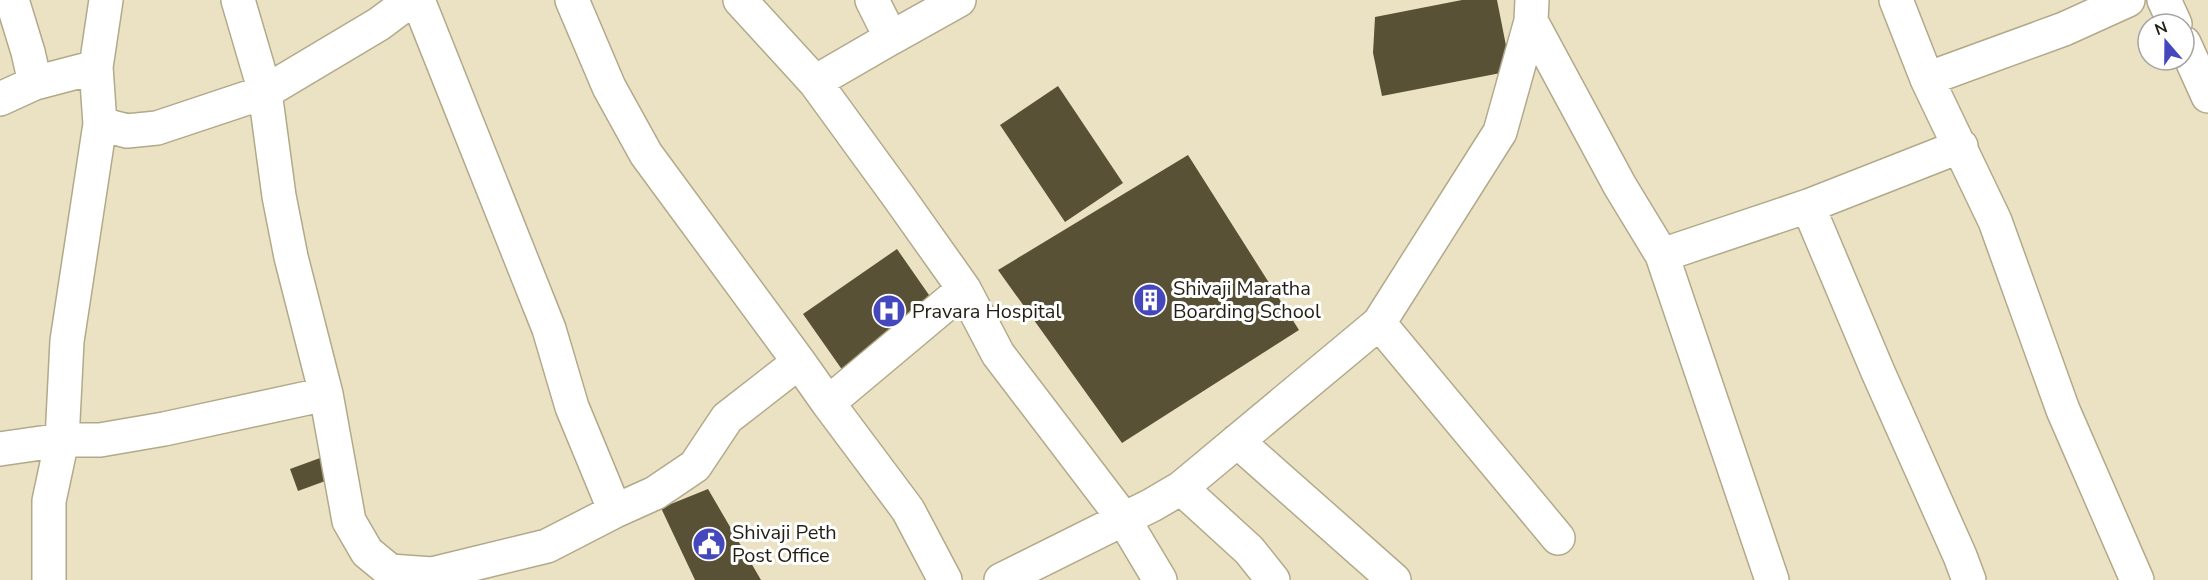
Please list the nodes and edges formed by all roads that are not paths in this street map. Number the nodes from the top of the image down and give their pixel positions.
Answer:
1 (12, 0) edge
2 (106, 0) edge
3 (238, 0) edge
4 (411, 0) edge
5 (418, 0) edge
6 (572, 0) edge
7 (740, 0) edge
8 (872, 0) edge
9 (959, 0) edge
10 (1896, 0) edge
11 (2128, 0) edge
12 (2094, 7) edge
13 (1531, 10) edge
14 (891, 38) junction
15 (96, 68) junction
16 (2196, 70) edge
17 (1928, 79) junction
18 (815, 82) junction
19 (35, 83) junction
20 (265, 92) junction
21 (2208, 96) edge
22 (0, 99) edge
23 (100, 124) junction
24 (1961, 146) junction
25 (1808, 206) junction
26 (1662, 255) junction
27 (964, 289) junction
28 (1379, 323) junction
29 (799, 362) junction
30 (326, 394) junction
31 (828, 402) junction
32 (62, 440) junction
33 (1237, 441) junction
34 (0, 449) edge
35 (1181, 488) junction
36 (615, 511) junction
37 (1123, 518) junction
38 (1558, 538) dead end
39 (49, 580) edge
40 (945, 580) edge
41 (1001, 580) edge
42 (1160, 580) edge
43 (1273, 580) edge
44 (1394, 580) edge
45 (1773, 580) edge
46 (1969, 580) edge
47 (2137, 580) edge

1 - 19 street
2 - 15 street
3 - 20 street
4 - 20 street
5 - 36 street
6 - 29 street
7 - 18 street
8 - 14 street
9 - 14 street
10 - 17 street
11 - 12 street
12 - 17 street
13 - 26 street
13 - 28 street
14 - 18 street
15 - 19 street
15 - 23 street
16 - 21 street
17 - 24 street
18 - 27 street
19 - 22 street
20 - 23 street
20 - 30 street
23 - 32 street
24 - 25 street
24 - 47 street
25 - 26 street
25 - 46 street
26 - 45 street
27 - 31 street
27 - 37 street
28 - 33 street
28 - 38 street
29 - 31 street
29 - 36 street
30 - 32 street
30 - 36 street
31 - 40 street
32 - 34 street
32 - 39 street
33 - 35 street
33 - 44 street
35 - 37 street
35 - 43 street
37 - 41 street
37 - 42 street

